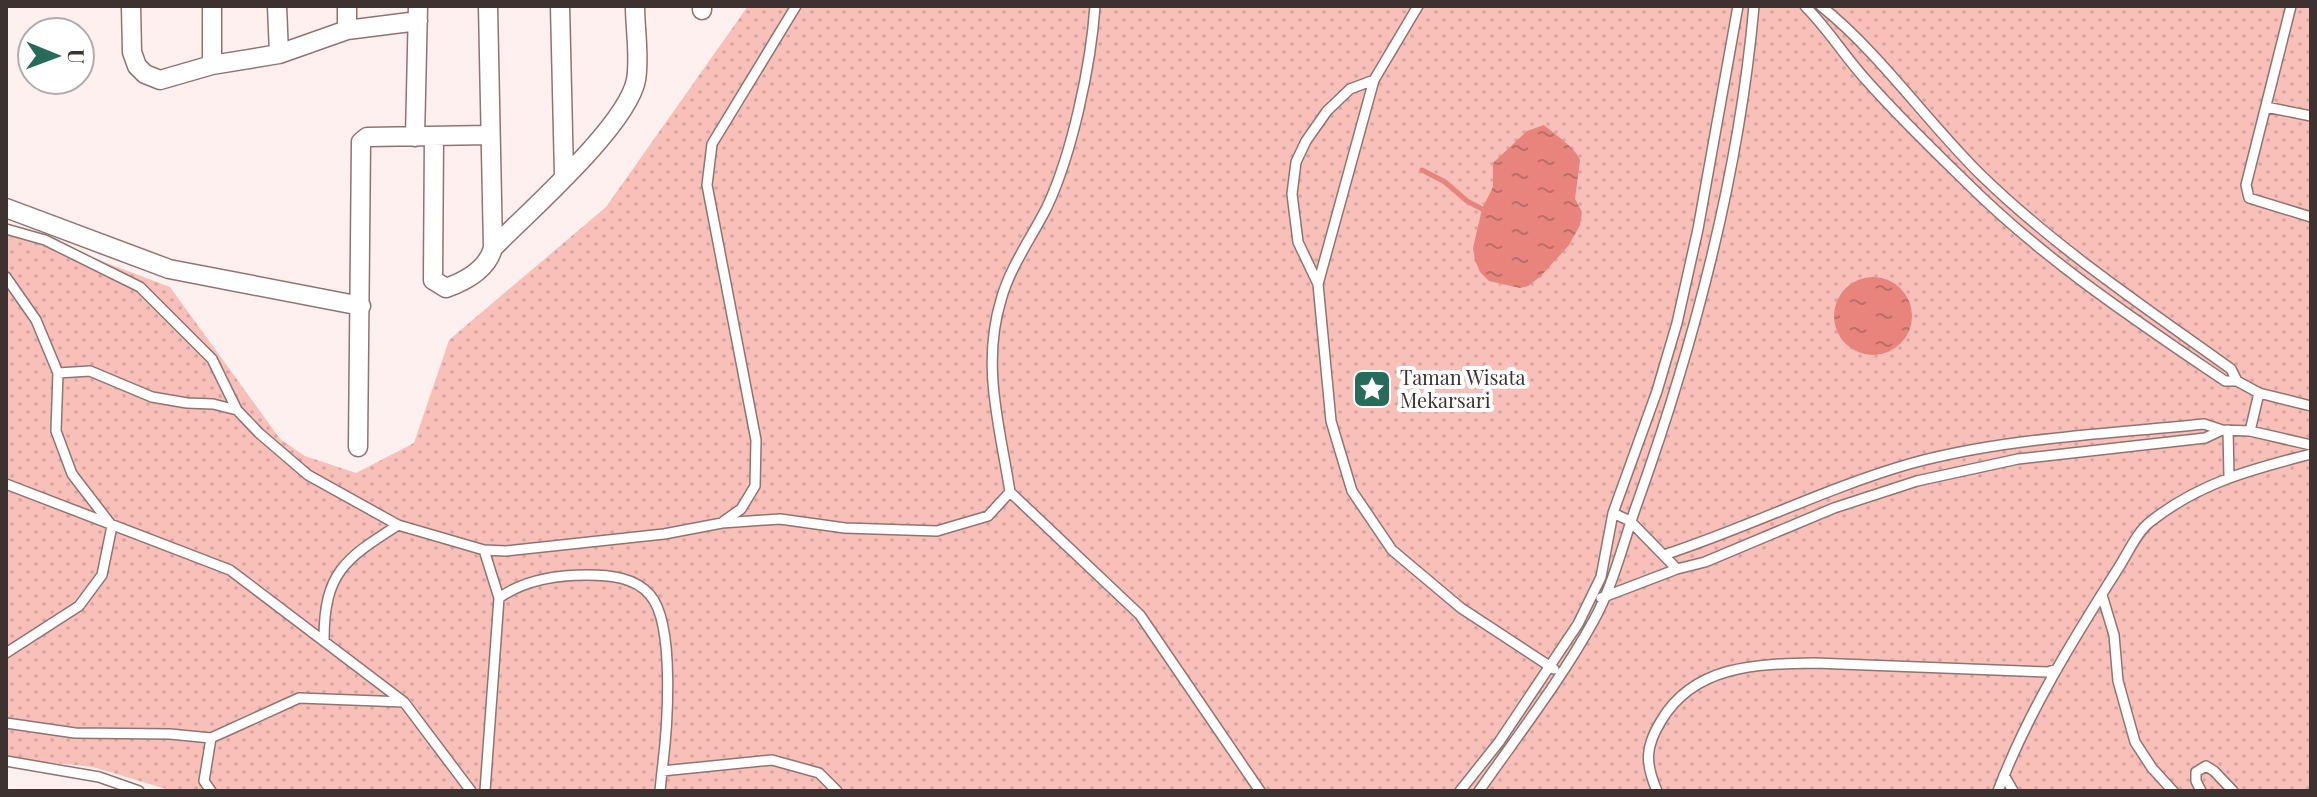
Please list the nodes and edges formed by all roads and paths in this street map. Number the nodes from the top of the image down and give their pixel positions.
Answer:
1 (131, 6) edge
2 (212, 6) edge
3 (277, 6) edge
4 (347, 6) edge
5 (488, 6) edge
6 (560, 6) edge
7 (635, 6) edge
8 (796, 6) edge
9 (1095, 6) edge
10 (1418, 6) edge
11 (1738, 6) edge
12 (1754, 6) edge
13 (1805, 6) edge
14 (1821, 6) edge
15 (2291, 6) edge
16 (418, 13) edge
17 (347, 30) junction
18 (279, 54) junction
19 (212, 65) junction
20 (1374, 80) junction
21 (2266, 107) junction
22 (2311, 116) edge
23 (490, 135) junction
24 (434, 136) junction
25 (415, 137) junction
26 (564, 175) junction
27 (6, 208) edge
28 (2311, 217) edge
29 (6, 229) edge
30 (493, 248) junction
31 (6, 277) edge
32 (1318, 284) junction
33 (361, 306) junction
34 (58, 373) junction
35 (2237, 381) junction
36 (2259, 393) junction
37 (2311, 406) edge
38 (237, 410) junction
39 (2225, 430) junction
40 (2250, 431) junction
41 (2311, 445) edge
42 (358, 447) dead end
43 (2311, 454) edge
44 (2229, 476) junction
45 (6, 484) edge
46 (1010, 492) junction
47 (1613, 513) junction
48 (1630, 521) junction
49 (722, 523) junction
50 (398, 525) junction
51 (112, 526) junction
52 (484, 550) junction
53 (1664, 555) junction
54 (1677, 569) junction
55 (2102, 595) junction
56 (1592, 597) junction
57 (499, 598) junction
58 (1603, 599) junction
59 (324, 640) junction
60 (6, 653) edge
61 (1550, 666) junction
62 (2057, 669) junction
63 (1561, 672) junction
64 (404, 702) junction
65 (6, 723) edge
66 (211, 738) junction
67 (6, 761) edge
68 (662, 771) junction
69 (2004, 775) junction
70 (139, 791) edge
71 (211, 791) edge
72 (471, 791) edge
73 (485, 791) edge
74 (660, 791) edge
75 (837, 791) edge
76 (1260, 791) edge
77 (1460, 791) edge
78 (1479, 791) edge
79 (1657, 791) edge
80 (1998, 791) edge
81 (2013, 791) edge
82 (2173, 791) edge
83 (2201, 791) edge
84 (2233, 791) edge

1 - 19 street
2 - 19 street
3 - 18 street
4 - 17 street
5 - 23 street
6 - 26 street
7 - 26 street
8 - 49 lane
9 - 46 lane
10 - 20 lane
11 - 47 lane
12 - 48 lane
13 - 35 lane
14 - 35 lane
15 - 21 lane
16 - 17 street
16 - 25 street
17 - 18 street
18 - 19 street
20 - 32 lane
20 - 32 lane
21 - 22 lane
21 - 28 lane
23 - 24 street
23 - 30 street
24 - 25 street
24 - 30 street
25 - 33 street
26 - 30 street
27 - 33 street
29 - 38 lane
31 - 34 lane
32 - 61 lane
33 - 42 street
34 - 38 lane
34 - 51 lane
35 - 36 lane
36 - 37 lane
36 - 40 lane
38 - 50 lane
39 - 40 lane
39 - 44 lane
39 - 53 lane
39 - 54 lane
40 - 41 lane
43 - 44 lane
44 - 55 lane
45 - 51 lane
46 - 49 lane
46 - 76 lane
47 - 48 lane
47 - 56 lane
48 - 53 lane
48 - 58 lane
49 - 52 lane
50 - 52 lane
50 - 59 lane
51 - 59 lane
51 - 60 lane
52 - 57 lane
53 - 54 lane
54 - 58 lane
55 - 62 lane
55 - 82 lane
56 - 58 lane
56 - 61 lane
57 - 68 lane
57 - 73 lane
58 - 63 lane
59 - 64 lane
61 - 63 lane
61 - 77 lane
62 - 69 lane
62 - 79 lane
63 - 78 lane
64 - 66 lane
64 - 72 lane
65 - 66 lane
66 - 71 lane
67 - 70 lane
68 - 74 lane
68 - 75 lane
69 - 80 lane
69 - 81 lane
83 - 84 lane

